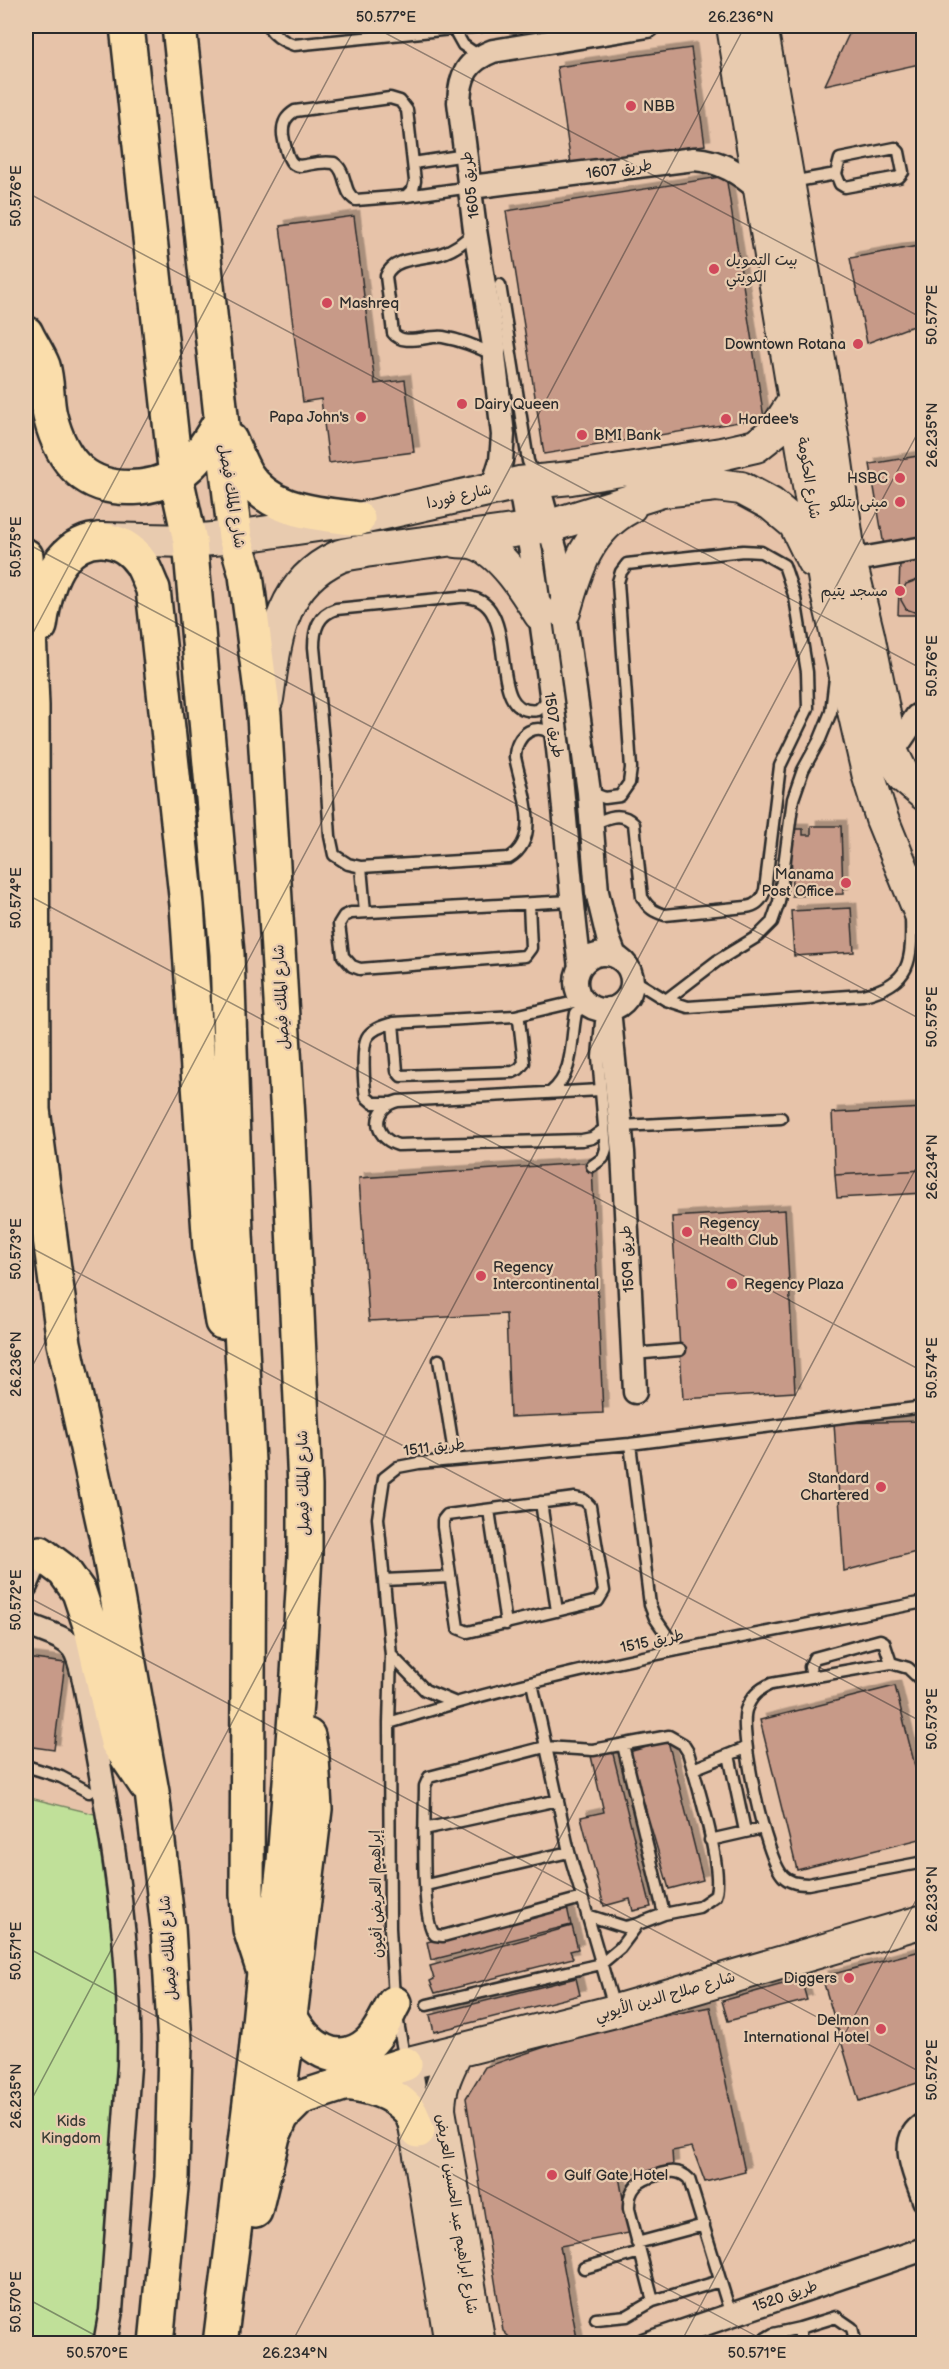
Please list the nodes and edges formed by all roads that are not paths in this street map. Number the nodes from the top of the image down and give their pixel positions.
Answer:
1 (127, 26) edge
2 (179, 26) edge
3 (268, 26) edge
4 (481, 26) edge
5 (648, 26) edge
6 (734, 26) edge
7 (761, 26) edge
8 (454, 29) junction
9 (479, 56) junction
10 (467, 155) junction
11 (413, 163) junction
12 (836, 174) junction
13 (774, 186) junction
14 (471, 187) junction
15 (406, 196) junction
16 (475, 230) junction
17 (500, 285) dead end
18 (26, 333) edge
19 (499, 347) junction
20 (796, 398) junction
21 (221, 420) junction
22 (177, 477) junction
23 (516, 484) junction
24 (662, 491) junction
25 (358, 519) junction
26 (539, 528) junction
27 (235, 537) junction
28 (98, 539) junction
29 (452, 540) junction
30 (189, 542) junction
31 (924, 548) edge
32 (26, 556) edge
33 (850, 561) junction
34 (826, 588) junction
35 (552, 613) junction
36 (837, 633) junction
37 (550, 698) junction
38 (32, 706) junction
39 (924, 712) edge
40 (264, 715) junction
41 (557, 740) junction
42 (891, 753) junction
43 (589, 792) junction
44 (923, 792) edge
45 (591, 825) junction
46 (361, 867) junction
47 (906, 881) junction
48 (571, 901) junction
49 (529, 904) junction
50 (365, 912) junction
51 (924, 922) edge
52 (615, 956) junction
53 (580, 967) junction
54 (632, 979) junction
55 (666, 1000) junction
56 (599, 1006) junction
57 (515, 1016) junction
58 (393, 1023) junction
59 (600, 1090) junction
60 (551, 1092) junction
61 (392, 1103) junction
62 (781, 1118) dead end
63 (29, 1122) edge
64 (612, 1128) junction
65 (592, 1166) dead end
66 (680, 1350) dead end
67 (633, 1354) junction
68 (440, 1360) dead end
69 (635, 1392) dead end
70 (924, 1407) edge
71 (630, 1444) junction
72 (455, 1460) junction
73 (249, 1481) junction
74 (541, 1502) junction
75 (489, 1510) junction
76 (33, 1551) edge
77 (449, 1577) junction
78 (384, 1580) junction
79 (26, 1586) edge
80 (924, 1602) edge
81 (557, 1611) junction
82 (26, 1623) edge
83 (506, 1624) junction
84 (677, 1650) junction
85 (392, 1655) junction
86 (891, 1663) junction
87 (298, 1675) junction
88 (812, 1677) junction
89 (532, 1683) junction
90 (924, 1683) edge
91 (454, 1702) junction
92 (389, 1723) junction
93 (623, 1745) junction
94 (544, 1747) junction
95 (746, 1748) junction
96 (729, 1755) junction
97 (26, 1766) edge
98 (693, 1769) junction
99 (96, 1789) junction
100 (152, 1792) junction
101 (558, 1800) junction
102 (763, 1828) junction
103 (424, 1829) junction
104 (745, 1831) junction
105 (710, 1840) junction
106 (569, 1852) junction
107 (924, 1862) edge
108 (426, 1885) junction
109 (582, 1898) junction
110 (664, 1914) junction
111 (587, 1915) junction
112 (924, 1921) edge
113 (638, 1924) junction
114 (601, 1964) junction
115 (264, 1972) junction
116 (394, 2003) junction
117 (427, 2005) dead end
118 (615, 2011) junction
119 (290, 2016) junction
120 (457, 2051) junction
121 (405, 2064) junction
122 (344, 2082) junction
123 (924, 2124) edge
124 (418, 2131) junction
125 (273, 2136) junction
126 (924, 2200) edge
127 (704, 2225) junction
128 (639, 2248) junction
129 (924, 2249) edge
130 (585, 2268) dead end
131 (720, 2281) junction
132 (653, 2301) junction
133 (731, 2314) junction
134 (596, 2319) dead end
135 (800, 2328) junction
136 (105, 2343) edge
137 (156, 2343) edge
138 (221, 2343) edge
139 (452, 2343) edge
140 (478, 2343) edge
141 (646, 2343) edge
142 (756, 2343) edge
143 (800, 2343) edge
144 (856, 2343) edge

1 - 22 highway, شارع الملك فيصل
2 - 21 highway, شارع الملك فيصل
3 - 8 lane
4 - 8 lane
5 - 9 street
6 - 13 main road, شارع الحكومة
7 - 13 main road, شارع الحكومة
8 - 9 lane
9 - 10 street, طريق 1605
10 - 11 lane
10 - 14 street, طريق 1605
11 - 15 lane
11 - 15 lane
12 - 12 lane
12 - 13 lane
13 - 14 street, طريق 1607
13 - 20 main road, شارع الحكومة
13 - 33 main road, شارع الحكومة
14 - 15 lane
14 - 16 street, طريق 1605
16 - 19 street, طريق 1605
16 - 19 lane
17 - 19 lane
18 - 22 highway
19 - 23 street, طريق 1605
19 - 23 lane
20 - 23 main road, شارع فوردا
20 - 34 main road, شارع الحكومة
21 - 22 highway
21 - 25 highway
21 - 27 highway, شارع الملك فيصل
22 - 30 highway, شارع الملك فيصل
23 - 25 main road, شارع فوردا
23 - 26 street, طريق 1507
24 - 26 main road
24 - 34 main road
24 - 35 main road
25 - 27 main road, شارع فوردا
26 - 29 main road
26 - 35 street, طريق 1507
27 - 30 main road, شارع فوردا
27 - 40 highway, شارع الملك فيصل
28 - 30 main road, شارع فوردا
28 - 38 highway
28 - 73 highway
29 - 35 main road
29 - 40 main road
30 - 73 highway, شارع الملك فيصل
31 - 33 street
32 - 38 highway, شارع الملك فيصل
33 - 42 main road, شارع الحكومة
34 - 36 main road, شارع الحكومة
35 - 37 street, طريق 1507
35 - 43 street, طريق 1507
36 - 47 main road, شارع الحكومة
36 - 55 lane
37 - 41 street, طريق 1507
37 - 46 lane
38 - 63 highway, شارع الملك فيصل
39 - 42 street
40 - 87 highway, شارع الملك فيصل
41 - 46 lane
41 - 48 street, طريق 1507
42 - 44 main road, شارع الحكومة
43 - 45 street, طريق 1507
43 - 45 lane
45 - 52 street, طريق 1507
46 - 50 lane
47 - 51 main road, شارع الحكومة
47 - 55 lane
48 - 49 lane
48 - 53 street, طريق 1507
49 - 50 lane
49 - 50 lane
52 - 53 street
52 - 54 street
53 - 56 street
54 - 55 lane
54 - 56 street
56 - 57 lane
56 - 59 lane
56 - 60 lane
56 - 64 street, طريق 1509
57 - 58 lane
57 - 58 lane
58 - 61 lane
59 - 60 lane
59 - 64 lane
60 - 61 lane
61 - 64 lane
62 - 64 lane
63 - 100 highway, شارع الملك فيصل
64 - 65 lane
64 - 67 street, طريق 1509
66 - 67 lane
67 - 69 street, طريق 1509
68 - 72 lane
70 - 71 lane, طريق 1511
71 - 72 lane, طريق 1511
71 - 84 lane
72 - 78 lane, طريق 1511
73 - 115 highway, شارع الملك فيصل
74 - 75 lane
74 - 81 lane
74 - 81 lane
75 - 77 lane
75 - 83 lane
76 - 79 street
76 - 100 highway
77 - 78 lane
77 - 83 lane
78 - 85 lane, طريق 1511
80 - 84 lane, طريق 1515
81 - 83 lane
82 - 99 street
84 - 89 lane, طريق 1515
85 - 91 lane
85 - 92 lane, طريق 1511
86 - 88 lane
86 - 88 lane
86 - 90 lane
87 - 115 highway, شارع الملك فيصل
87 - 119 highway
88 - 95 lane
89 - 91 lane, طريق 1515
89 - 94 lane
91 - 92 lane, طريق 1515
92 - 116 lane, إبراهيم العريض أفيون
93 - 94 lane
93 - 98 lane
93 - 110 lane
94 - 101 lane
94 - 103 lane
95 - 96 lane
95 - 102 lane
96 - 98 lane
96 - 104 lane
97 - 99 lane
98 - 105 lane
99 - 136 street
100 - 137 highway, شارع الملك فيصل
101 - 103 lane
101 - 106 lane
102 - 104 lane
102 - 107 lane
103 - 108 lane
104 - 105 lane
105 - 110 lane
106 - 108 lane
106 - 109 lane
108 - 109 lane
109 - 111 lane
110 - 113 lane
111 - 113 lane
111 - 114 lane
112 - 118 main road, شارع صلاح الدين الأيوبي
113 - 114 lane
114 - 117 lane
114 - 118 lane
115 - 138 highway, شارع الملك فيصل
116 - 119 highway
116 - 121 lane, إبراهيم العريض أفيون
118 - 120 main road, شارع صلاح الدين الأيوبي
119 - 125 highway
120 - 121 main road, شارع صلاح الدين الأيوبي
120 - 140 main road, شارع ابراهيم عبد الحسين العريض
121 - 122 highway
121 - 124 main road, شارع ابراهيم عبد الحسين العريض
122 - 124 highway
122 - 125 highway
123 - 126 street
124 - 139 main road, شارع ابراهيم عبد الحسين العريض
125 - 138 highway
127 - 128 lane
127 - 128 lane
127 - 131 lane
128 - 130 lane
128 - 132 lane
129 - 133 street, طريق 1520
131 - 132 lane
131 - 133 lane
132 - 134 lane
133 - 141 street, طريق 1520
135 - 142 lane
135 - 143 lane
135 - 144 lane

